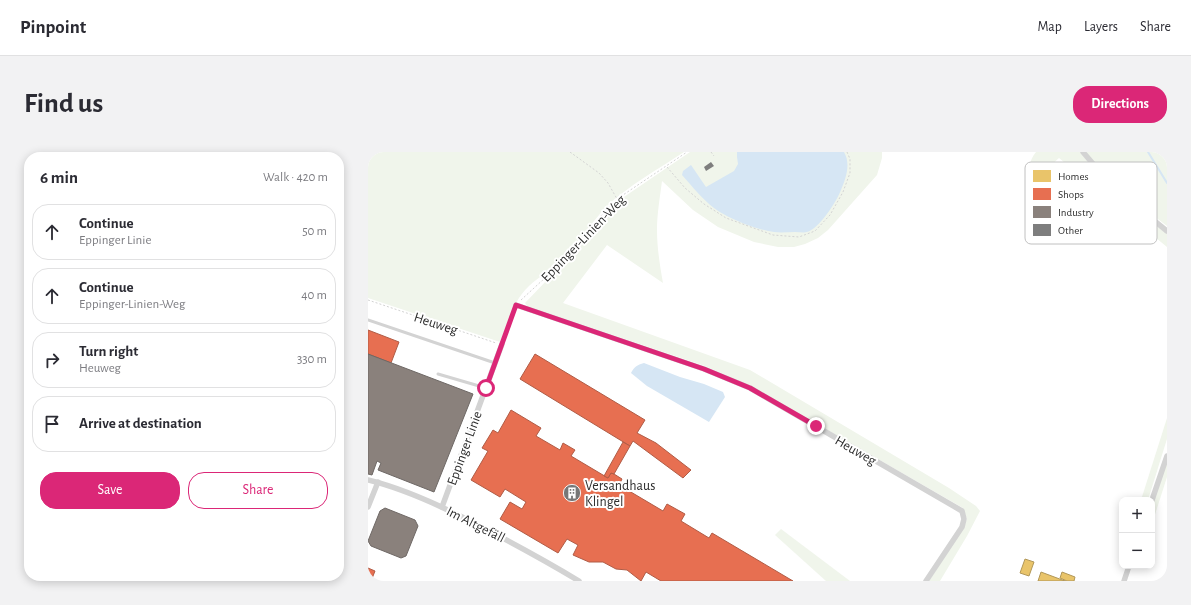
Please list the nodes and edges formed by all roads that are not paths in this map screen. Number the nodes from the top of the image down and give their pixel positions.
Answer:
1 (1083, 152) edge
2 (1091, 162) edge
3 (1157, 223) edge
4 (1167, 231) edge
5 (516, 305) road end
6 (368, 320) edge
7 (502, 344) road end
8 (495, 363) junction
9 (438, 374) dead end
10 (486, 388) junction
11 (1167, 456) edge
12 (368, 480) edge
13 (378, 482) junction
14 (1153, 497) edge
15 (368, 507) edge
16 (442, 507) junction
17 (1129, 569) edge
18 (579, 581) edge
19 (926, 581) edge
20 (1124, 581) edge

1 - 2 street
3 - 4 street
5 - 19 street, Heuweg
6 - 8 lane
7 - 8 street, Eppinger Linie
8 - 10 street, Eppinger Linie
9 - 10 lane
10 - 16 street, Eppinger Linie
11 - 14 street
12 - 13 street, Im Altgefäll
13 - 15 street
13 - 16 street, Im Altgefäll
16 - 18 street, Im Altgefäll
17 - 20 street

